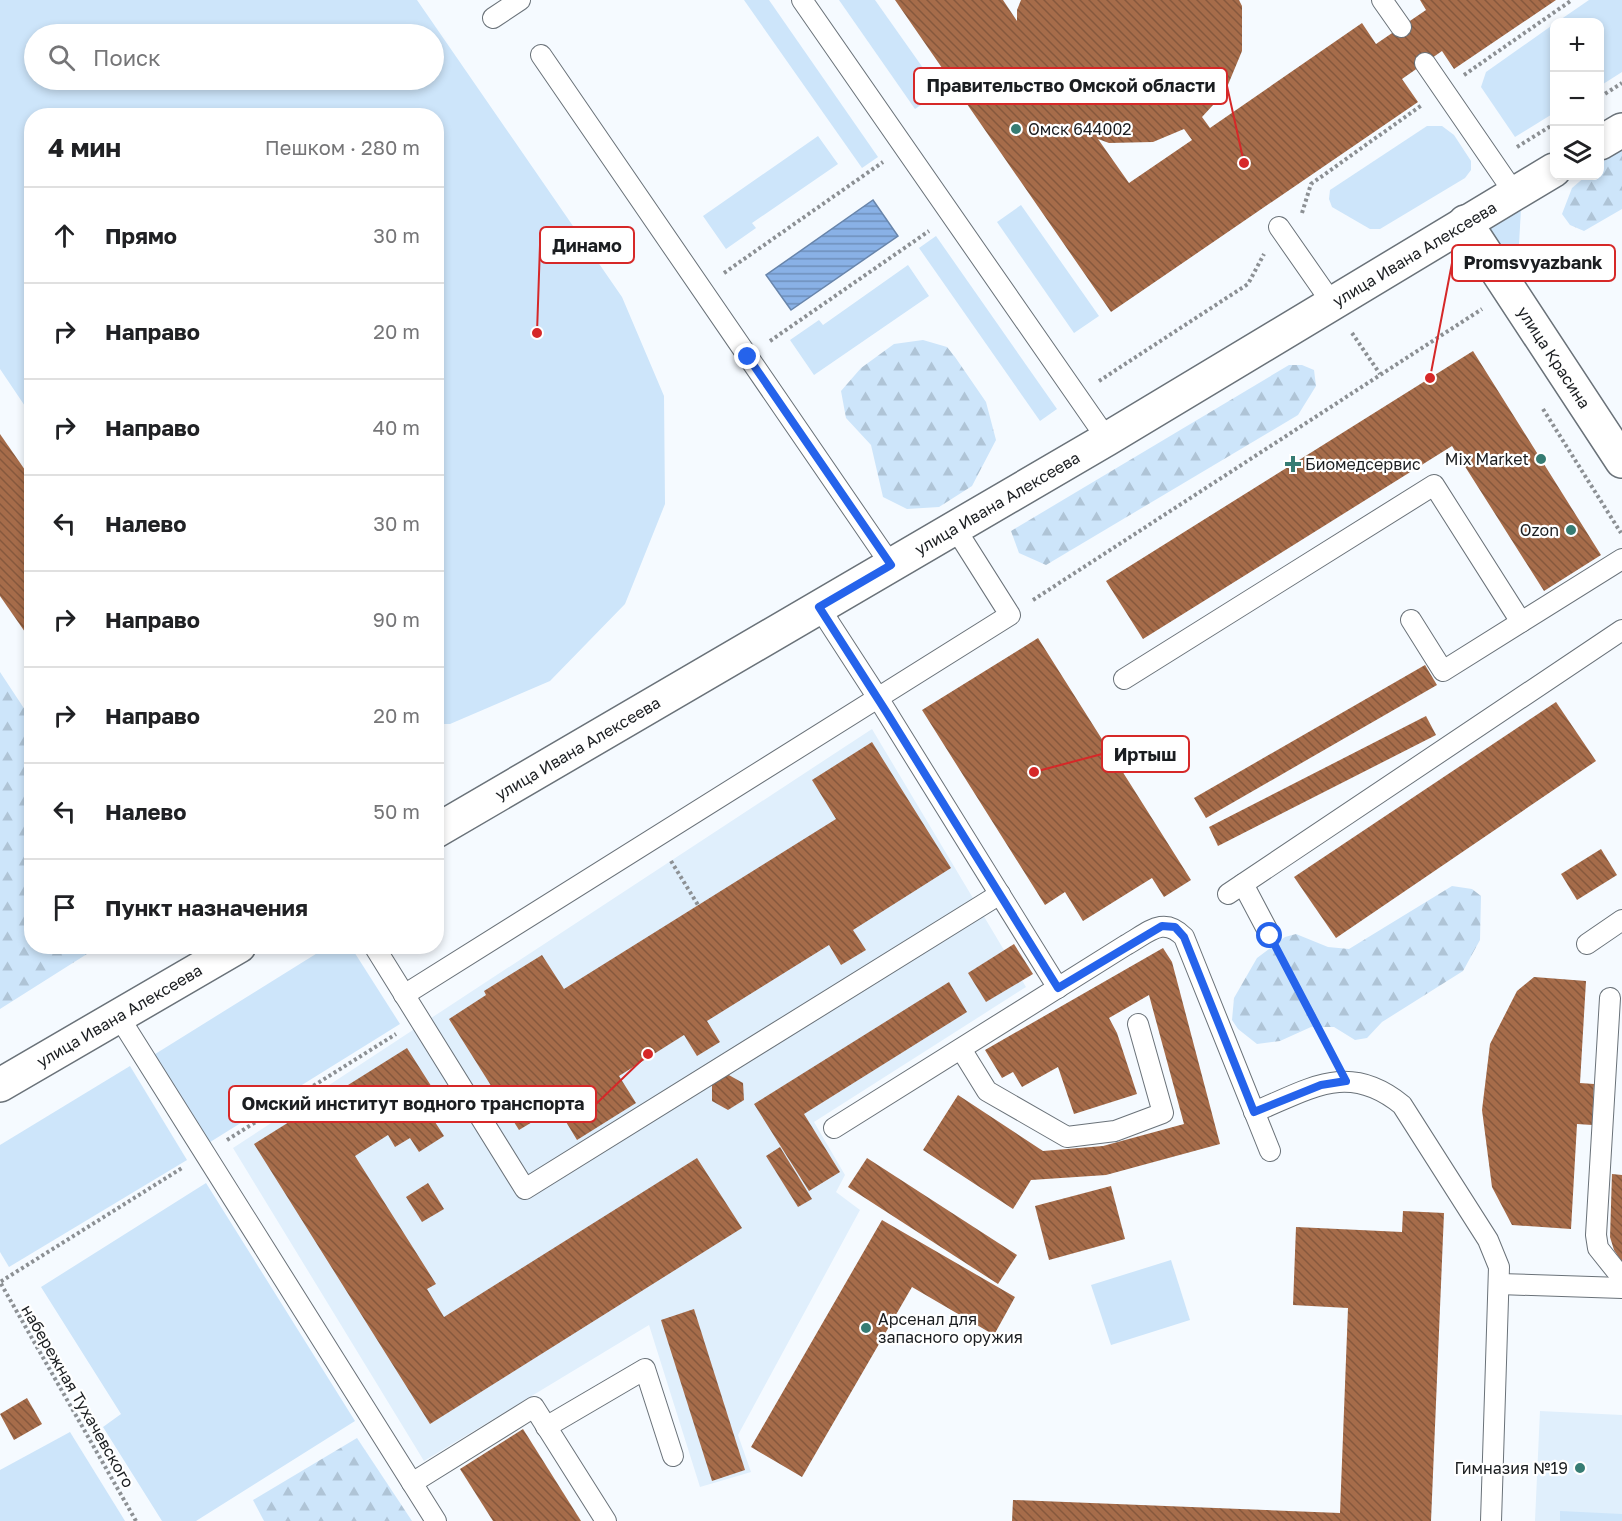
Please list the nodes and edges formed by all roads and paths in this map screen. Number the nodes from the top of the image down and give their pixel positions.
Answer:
1 (520, 0) edge
2 (802, 0) edge
3 (1382, 0) edge
4 (493, 18) dead end
5 (1401, 27) dead end
6 (541, 55) dead end
7 (1425, 63) dead end
8 (1622, 83) edge
9 (1604, 94) edge
10 (1622, 130) edge
11 (1604, 140) edge
12 (905, 147) junction
13 (1550, 172) edge
14 (1515, 194) junction
15 (952, 215) junction
16 (1465, 222) junction
17 (1279, 227) dead end
18 (1248, 284) dead end
19 (701, 289) junction
20 (1510, 290) junction
21 (1332, 303) junction
22 (1480, 310) junction
23 (1487, 320) dead end
24 (748, 357) junction
25 (1380, 374) junction
26 (1078, 395) junction
27 (1542, 408) dead end
28 (1107, 439) junction
29 (1622, 461) edge
30 (955, 528) junction
31 (1622, 535) edge
32 (1622, 559) edge
33 (891, 565) junction
34 (1057, 585) dead end
35 (819, 607) junction
36 (1411, 620) dead end
37 (1521, 622) junction
38 (1622, 630) edge
39 (1124, 680) dead end
40 (878, 698) junction
41 (444, 826) edge
42 (677, 871) dead end
43 (1000, 894) junction
44 (698, 905) dead end
45 (1622, 920) edge
46 (1270, 936) joint
47 (1587, 944) dead end
48 (225, 954) edge
49 (379, 954) edge
50 (1058, 988) junction
51 (404, 995) junction
52 (1610, 998) dead end
53 (119, 1017) junction
54 (1138, 1024) dead end
55 (961, 1049) junction
56 (1346, 1081) junction
57 (0, 1084) edge
58 (1254, 1112) junction
59 (834, 1128) dead end
60 (1270, 1151) dead end
61 (1622, 1278) edge
62 (0, 1282) edge
63 (1499, 1284) junction
64 (1622, 1288) edge
65 (546, 1426) junction
66 (673, 1456) dead end
67 (412, 1483) junction
68 (136, 1521) edge
69 (436, 1521) edge
70 (606, 1521) edge
71 (1491, 1521) edge

1 - 4 lane
2 - 12 lane
3 - 5 lane
6 - 19 lane
7 - 14 lane
8 - 9 path
10 - 11 street
12 - 15 lane
12 - 19 path
13 - 14 street, улица Ивана Алексеева
14 - 16 street, улица Ивана Алексеева
15 - 24 path
15 - 26 lane
16 - 20 street, улица Красина
16 - 21 street, улица Ивана Алексеева
17 - 21 lane
18 - 26 path
19 - 24 lane
20 - 22 path
20 - 29 street, улица Красина
21 - 25 path
21 - 28 street, улица Ивана Алексеева
22 - 23 path
22 - 25 path
24 - 33 lane
25 - 34 path
26 - 28 lane
27 - 31 path
28 - 30 street, улица Ивана Алексеева
30 - 33 street, улица Ивана Алексеева
30 - 40 lane
32 - 37 lane
33 - 35 street, улица Ивана Алексеева
35 - 40 lane
35 - 41 street, улица Ивана Алексеева
36 - 37 lane
37 - 39 lane
38 - 46 lane
40 - 43 lane
40 - 51 lane
42 - 44 path
43 - 50 lane
43 - 51 lane
45 - 47 lane
46 - 56 path
48 - 53 street, улица Ивана Алексеева
49 - 51 lane
50 - 55 lane
50 - 58 lane
52 - 61 lane
53 - 57 street, улица Ивана Алексеева
53 - 67 lane
54 - 55 lane
55 - 59 lane
56 - 58 lane
56 - 63 lane
58 - 60 lane
62 - 68 path, набережная Тухачевского
63 - 64 lane
63 - 71 lane
65 - 66 lane
65 - 67 lane
65 - 70 lane
67 - 69 lane

